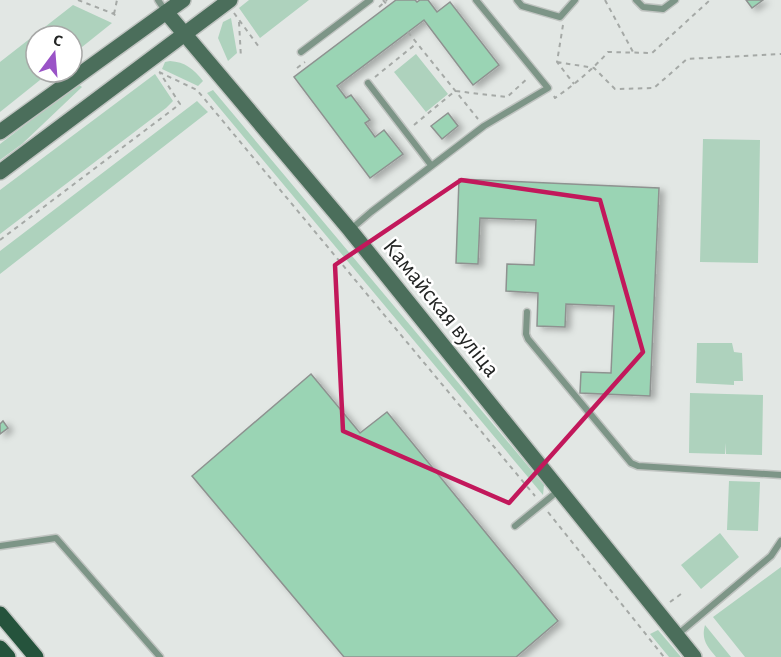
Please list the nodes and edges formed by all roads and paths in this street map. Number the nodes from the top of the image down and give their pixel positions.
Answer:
1 (78, 0) edge
2 (117, 0) edge
3 (183, 0) edge
4 (230, 0) edge
5 (370, 0) edge
6 (383, 0) edge
7 (476, 0) edge
8 (517, 0) edge
9 (575, 0) edge
10 (605, 0) edge
11 (636, 0) edge
12 (675, 0) edge
13 (710, 0) edge
14 (162, 6) edge
15 (388, 6) dead end
16 (114, 14) junction
17 (560, 17) junction
18 (117, 18) dead end
19 (408, 32) dead end
20 (184, 33) junction
21 (417, 43) junction
22 (259, 47) dead end
23 (301, 52) dead end
24 (633, 52) junction
25 (781, 54) edge
26 (241, 58) dead end
27 (557, 62) junction
28 (594, 68) junction
29 (157, 69) dead end
30 (159, 72) junction
31 (527, 79) dead end
32 (368, 82) joint
33 (574, 84) junction
34 (548, 88) junction
35 (455, 91) junction
36 (483, 126) junction
37 (0, 132) edge
38 (406, 132) junction
39 (431, 165) junction
40 (0, 172) edge
41 (350, 230) junction
42 (0, 240) edge
43 (527, 312) dead end
44 (781, 476) edge
45 (558, 490) junction
46 (542, 505) junction
47 (515, 526) dead end
48 (781, 541) edge
49 (0, 546) edge
50 (681, 594) dead end
51 (670, 602) dead end
52 (0, 614) edge
53 (646, 621) dead end
54 (640, 626) junction
55 (676, 635) junction
56 (0, 648) edge
57 (8, 657) edge
58 (36, 657) edge
59 (160, 657) edge
60 (664, 657) edge
61 (694, 657) edge

1 - 16 path
2 - 16 path
3 - 14 street
4 - 20 street
5 - 23 lane
6 - 15 path
7 - 34 lane
8 - 17 lane
9 - 17 lane
10 - 24 path
11 - 12 lane
13 - 24 path
14 - 20 street, Камайская вуліца
14 - 37 street
16 - 18 path
17 - 27 path
19 - 21 path
20 - 40 street
20 - 41 street, Камайская вуліца
21 - 32 path
21 - 35 path
22 - 26 path
24 - 28 path
25 - 28 path
27 - 28 path
27 - 33 path
28 - 33 path
29 - 30 path
30 - 42 path
30 - 46 path
31 - 35 path
32 - 38 lane
33 - 34 path
34 - 36 lane
35 - 36 path
35 - 38 path
36 - 39 lane
38 - 39 lane
39 - 41 lane
41 - 45 street, Камайская вуліца
43 - 44 lane
45 - 46 lane
45 - 55 street, Камайская вуліца
46 - 47 lane
46 - 54 path
48 - 55 lane
49 - 59 lane
50 - 51 path
52 - 58 main road
53 - 54 path
54 - 60 path
55 - 61 street, Камайская вуліца
56 - 57 main road

